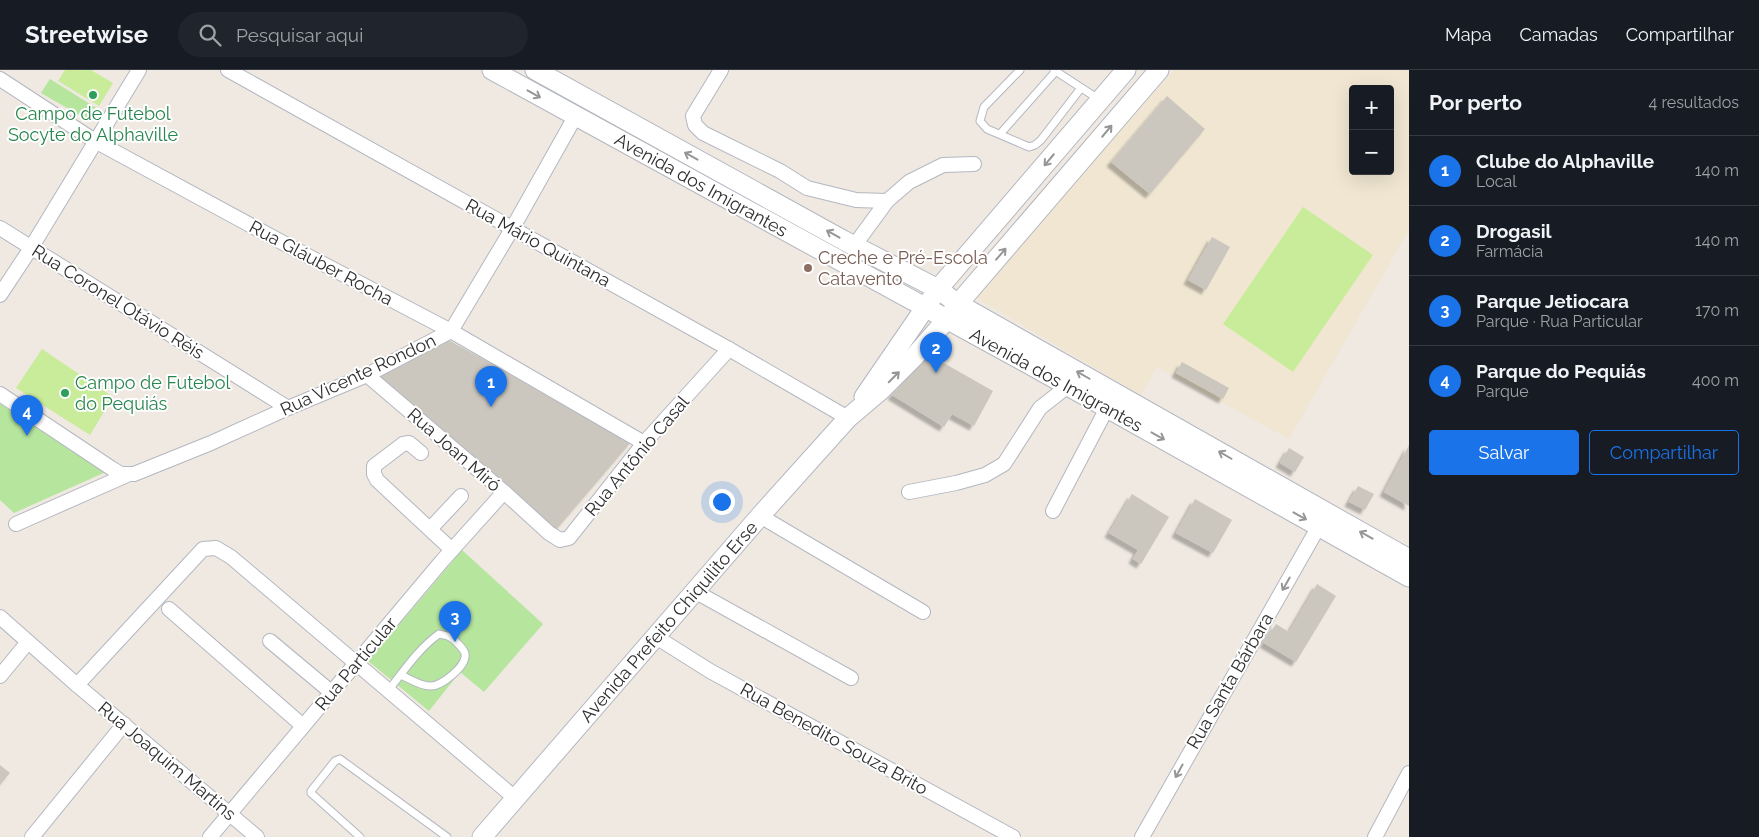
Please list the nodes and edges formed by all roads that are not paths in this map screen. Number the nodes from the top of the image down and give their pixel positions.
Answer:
1 (139, 70) edge
2 (228, 70) edge
3 (492, 70) edge
4 (535, 70) edge
5 (721, 70) edge
6 (1020, 70) edge
7 (1126, 70) edge
8 (1159, 70) edge
9 (1055, 71) edge
10 (0, 79) edge
11 (1081, 88) junction
12 (1100, 100) junction
13 (575, 117) junction
14 (1000, 134) junction
15 (656, 136) junction
16 (95, 141) junction
17 (646, 155) junction
18 (974, 164) dead end
19 (887, 201) junction
20 (0, 228) edge
21 (512, 229) junction
22 (854, 246) junction
23 (31, 248) junction
24 (938, 290) junction
25 (0, 295) edge
26 (958, 304) junction
27 (925, 308) junction
28 (947, 319) junction
29 (451, 331) junction
30 (729, 350) junction
31 (367, 375) junction
32 (1068, 386) junction
33 (0, 394) edge
34 (1110, 400) junction
35 (288, 408) junction
36 (853, 414) junction
37 (644, 443) junction
38 (421, 454) dead end
39 (127, 475) junction
40 (504, 492) junction
41 (909, 492) dead end
42 (461, 496) dead end
43 (1053, 511) dead end
44 (760, 516) junction
45 (16, 524) dead end
46 (541, 526) joint
47 (1319, 526) junction
48 (430, 529) junction
49 (452, 550) junction
50 (1409, 559) edge
51 (1409, 577) edge
52 (696, 592) junction
53 (169, 609) dead end
54 (923, 612) dead end
55 (0, 617) edge
56 (656, 637) junction
57 (270, 641) dead end
58 (28, 642) junction
59 (356, 664) junction
60 (401, 675) junction
61 (0, 676) edge
62 (851, 678) dead end
63 (77, 685) junction
64 (388, 691) junction
65 (331, 692) junction
66 (124, 724) junction
67 (303, 726) junction
68 (1409, 773) edge
69 (515, 798) junction
70 (230, 814) junction
71 (32, 837) edge
72 (210, 837) edge
73 (257, 837) edge
74 (360, 837) edge
75 (446, 837) edge
76 (482, 837) edge
77 (1013, 837) edge
78 (1142, 837) edge
79 (1375, 837) edge

1 - 16 street
2 - 21 street, Rua Mário Quintana
3 -> 13 main road, Avenida dos Imigrantes
4 - 15 main road, Avenida dos Imigrantes
5 - 19 street
6 - 14 lane
7 - 12 main road, Avenida Prefeito Chiquilito Erse
26 -> 8 main road
9 - 11 lane
9 - 14 lane
10 - 16 street, Rua Gláuber Rocha
11 - 12 lane
11 - 14 lane
12 -> 24 main road, Avenida Prefeito Chiquilito Erse
13 - 17 main road, Avenida dos Imigrantes
13 - 21 street, Rua Vicente Rondon
15 - 17 main road
22 -> 15 main road, Avenida dos Imigrantes
16 - 23 street
16 - 29 street, Rua Gláuber Rocha
17 - 27 main road, Avenida dos Imigrantes
18 - 19 street
19 - 22 street
20 - 23 street, Rua Coronel Otávio Réis
21 - 29 street, Rua Vicente Rondon
21 - 30 street, Rua Mário Quintana
22 - 24 main road, Avenida dos Imigrantes
23 - 25 street
23 - 35 street, Rua Coronel Otávio Réis
24 - 26 main road, Avenida dos Imigrantes
24 - 27 main road, Avenida Prefeito Chiquilito Erse
26 - 28 main road, Avenida Prefeito Chiquilito Erse
34 -> 26 main road, Avenida dos Imigrantes
27 - 28 main road, Avenida dos Imigrantes
27 - 36 main road, Avenida Prefeito Chiquilito Erse
28 - 32 main road, Avenida dos Imigrantes
36 -> 28 main road, Avenida Prefeito Chiquilito Erse
29 - 31 street, Rua Vicente Rondon
29 - 37 street, Rua Gláuber Rocha
30 - 36 street, Rua Mário Quintana
30 - 37 street, Rua Antônio Casal
31 - 35 street, Rua Vicente Rondon
31 - 40 street, Rua Joan Miró
32 - 34 main road, Avenida dos Imigrantes
32 - 41 street
33 - 39 street
34 - 43 street
34 -> 47 main road, Avenida dos Imigrantes
50 -> 34 main road, Avenida dos Imigrantes
35 - 39 street, Rua Vicente Rondon
36 - 44 main road, Avenida Prefeito Chiquilito Erse
37 - 46 street, Rua Antônio Casal
38 - 48 street
39 - 45 street
40 - 46 street, Rua Joan Miró
40 - 49 street, Rua Particular
42 - 48 street
44 - 52 main road, Avenida Prefeito Chiquilito Erse
44 - 54 street
47 - 51 main road, Avenida dos Imigrantes
47 -> 78 street, Rua Santa Bárbara
48 - 49 street
49 - 59 street, Rua Particular
52 - 56 main road, Avenida Prefeito Chiquilito Erse
52 - 62 street
53 - 67 street
55 - 58 street, Rua Joaquim Martins
56 - 69 main road, Avenida Prefeito Chiquilito Erse
56 - 77 street, Rua Benedito Souza Brito
57 - 65 street
58 - 61 street
58 - 63 street, Rua Joaquim Martins
59 - 63 street
59 - 64 street
59 - 65 street, Rua Particular
60 - 60 lane
60 - 64 lane
63 - 66 street, Rua Joaquim Martins
64 - 69 street
65 - 67 street, Rua Particular
66 - 70 street, Rua Joaquim Martins
66 - 71 street
67 - 70 street, Rua Particular
68 - 79 street
69 - 76 main road, Avenida Prefeito Chiquilito Erse
70 - 72 street, Rua Particular
70 - 73 street, Rua Joaquim Martins
74 - 75 lane

